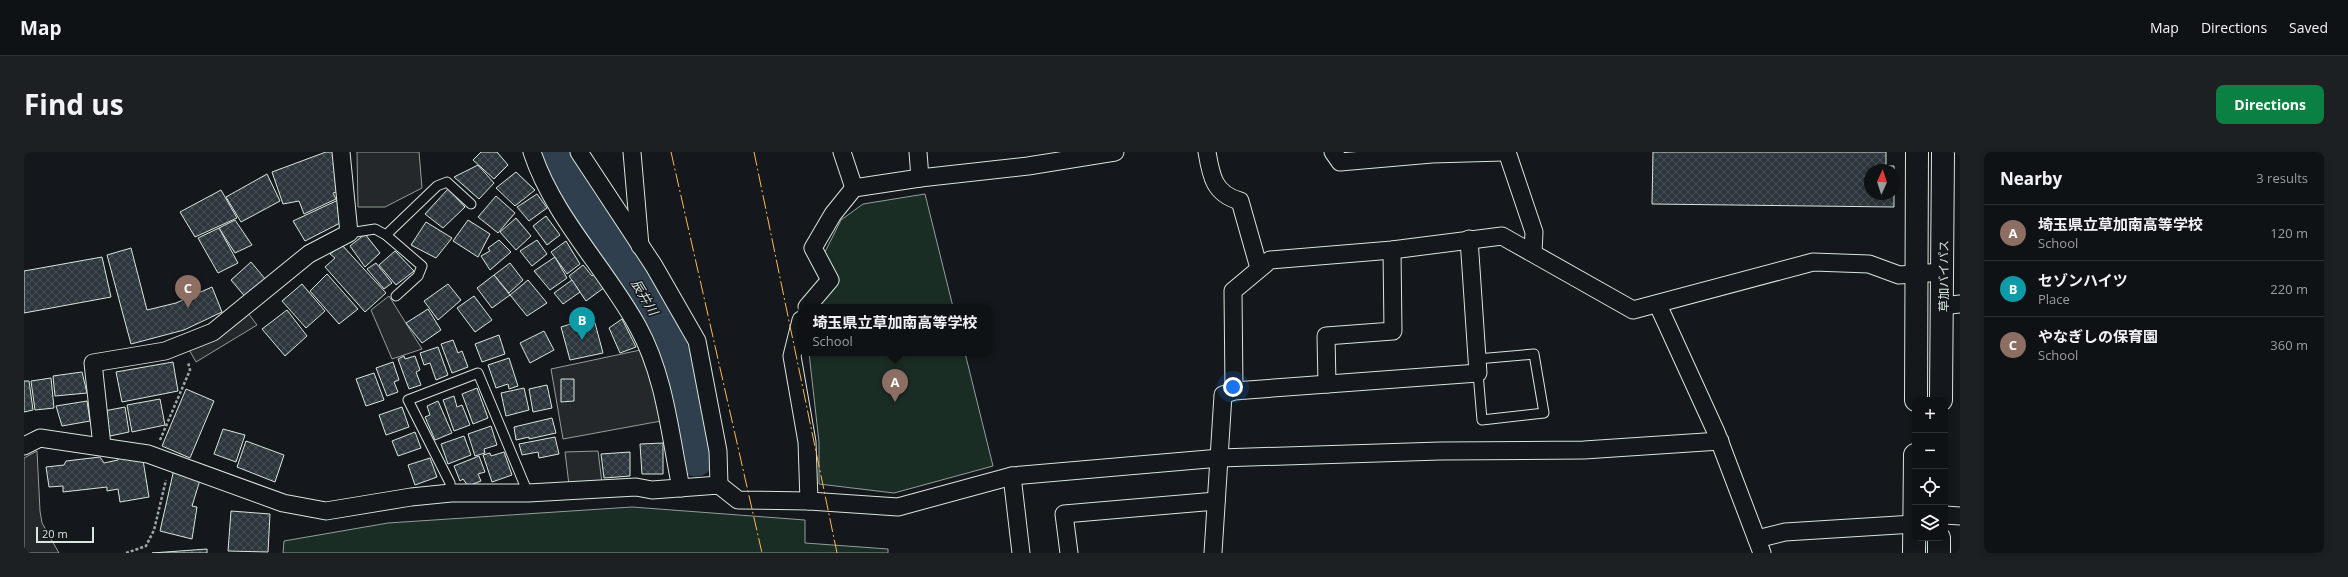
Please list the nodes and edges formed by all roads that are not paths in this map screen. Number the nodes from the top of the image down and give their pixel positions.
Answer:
1 (341, 152) edge
2 (532, 152) edge
3 (579, 152) edge
4 (632, 152) edge
5 (842, 152) edge
6 (918, 152) edge
7 (1115, 152) edge
8 (1207, 152) edge
9 (1333, 152) edge
10 (1503, 152) edge
11 (1507, 152) edge
12 (1917, 152) edge
13 (1943, 152) edge
14 (1401, 154) edge
15 (1029, 159) edge
16 (920, 178) junction
17 (854, 188) junction
18 (471, 204) dead end
19 (349, 233) junction
20 (386, 235) junction
21 (1469, 239) junction
22 (640, 246) junction
23 (1392, 250) junction
24 (1533, 252) junction
25 (1259, 268) junction
26 (1943, 272) junction
27 (1917, 274) junction
28 (396, 296) dead end
29 (810, 304) edge
30 (1658, 305) junction
31 (1951, 305) edge
32 (798, 332) edge
33 (1478, 366) junction
34 (1327, 384) junction
35 (1234, 391) junction
36 (1916, 397) edge
37 (1941, 397) edge
38 (1720, 441) junction
39 (24, 446) edge
40 (102, 446) junction
41 (1220, 458) junction
42 (1915, 469) edge
43 (1012, 476) junction
44 (719, 484) junction
45 (680, 488) junction
46 (528, 492) junction
47 (451, 493) junction
48 (809, 501) junction
49 (1216, 501) junction
50 (1914, 505) edge
51 (1948, 515) edge
52 (1960, 516) edge
53 (1912, 524) edge
54 (1914, 541) edge
55 (1939, 541) edge
56 (1759, 546) edge
57 (1021, 553) edge
58 (1069, 553) edge
59 (1213, 553) edge
60 (1914, 553) edge
61 (1939, 553) edge

1 - 19 street
2 - 45 street
3 - 22 street
4 - 22 street
5 - 17 street
6 - 16 street
7 - 15 street
8 - 25 street
9 - 14 street
10 - 14 street
11 - 24 street
12 - 27 highway
13 - 26 highway, 草加バイパス
15 - 16 street
16 - 17 street
17 - 29 street
18 - 20 lane
19 - 20 lane
19 - 40 street
20 - 28 lane
21 - 23 street
21 - 24 street
21 - 33 street
22 - 44 street
23 - 25 street
23 - 34 street
24 - 30 street
25 - 35 street
26 - 27 street
26 - 31 highway, 草加バイパス
27 - 30 street
27 - 36 highway
30 - 38 street
31 - 37 highway, 草加バイパス
32 - 48 street
33 - 33 lane
33 - 34 street
34 - 35 street
35 - 41 street
38 - 41 street
38 - 56 street
39 - 40 street
40 - 47 street
41 - 43 street
41 - 49 street
42 - 50 highway
43 - 48 street
43 - 57 street
44 - 45 street
44 - 48 street
45 - 46 street
46 - 47 street
46 - 47 lane
49 - 58 street
49 - 59 street
51 - 52 street
53 - 56 street
54 - 60 highway
55 - 61 highway

